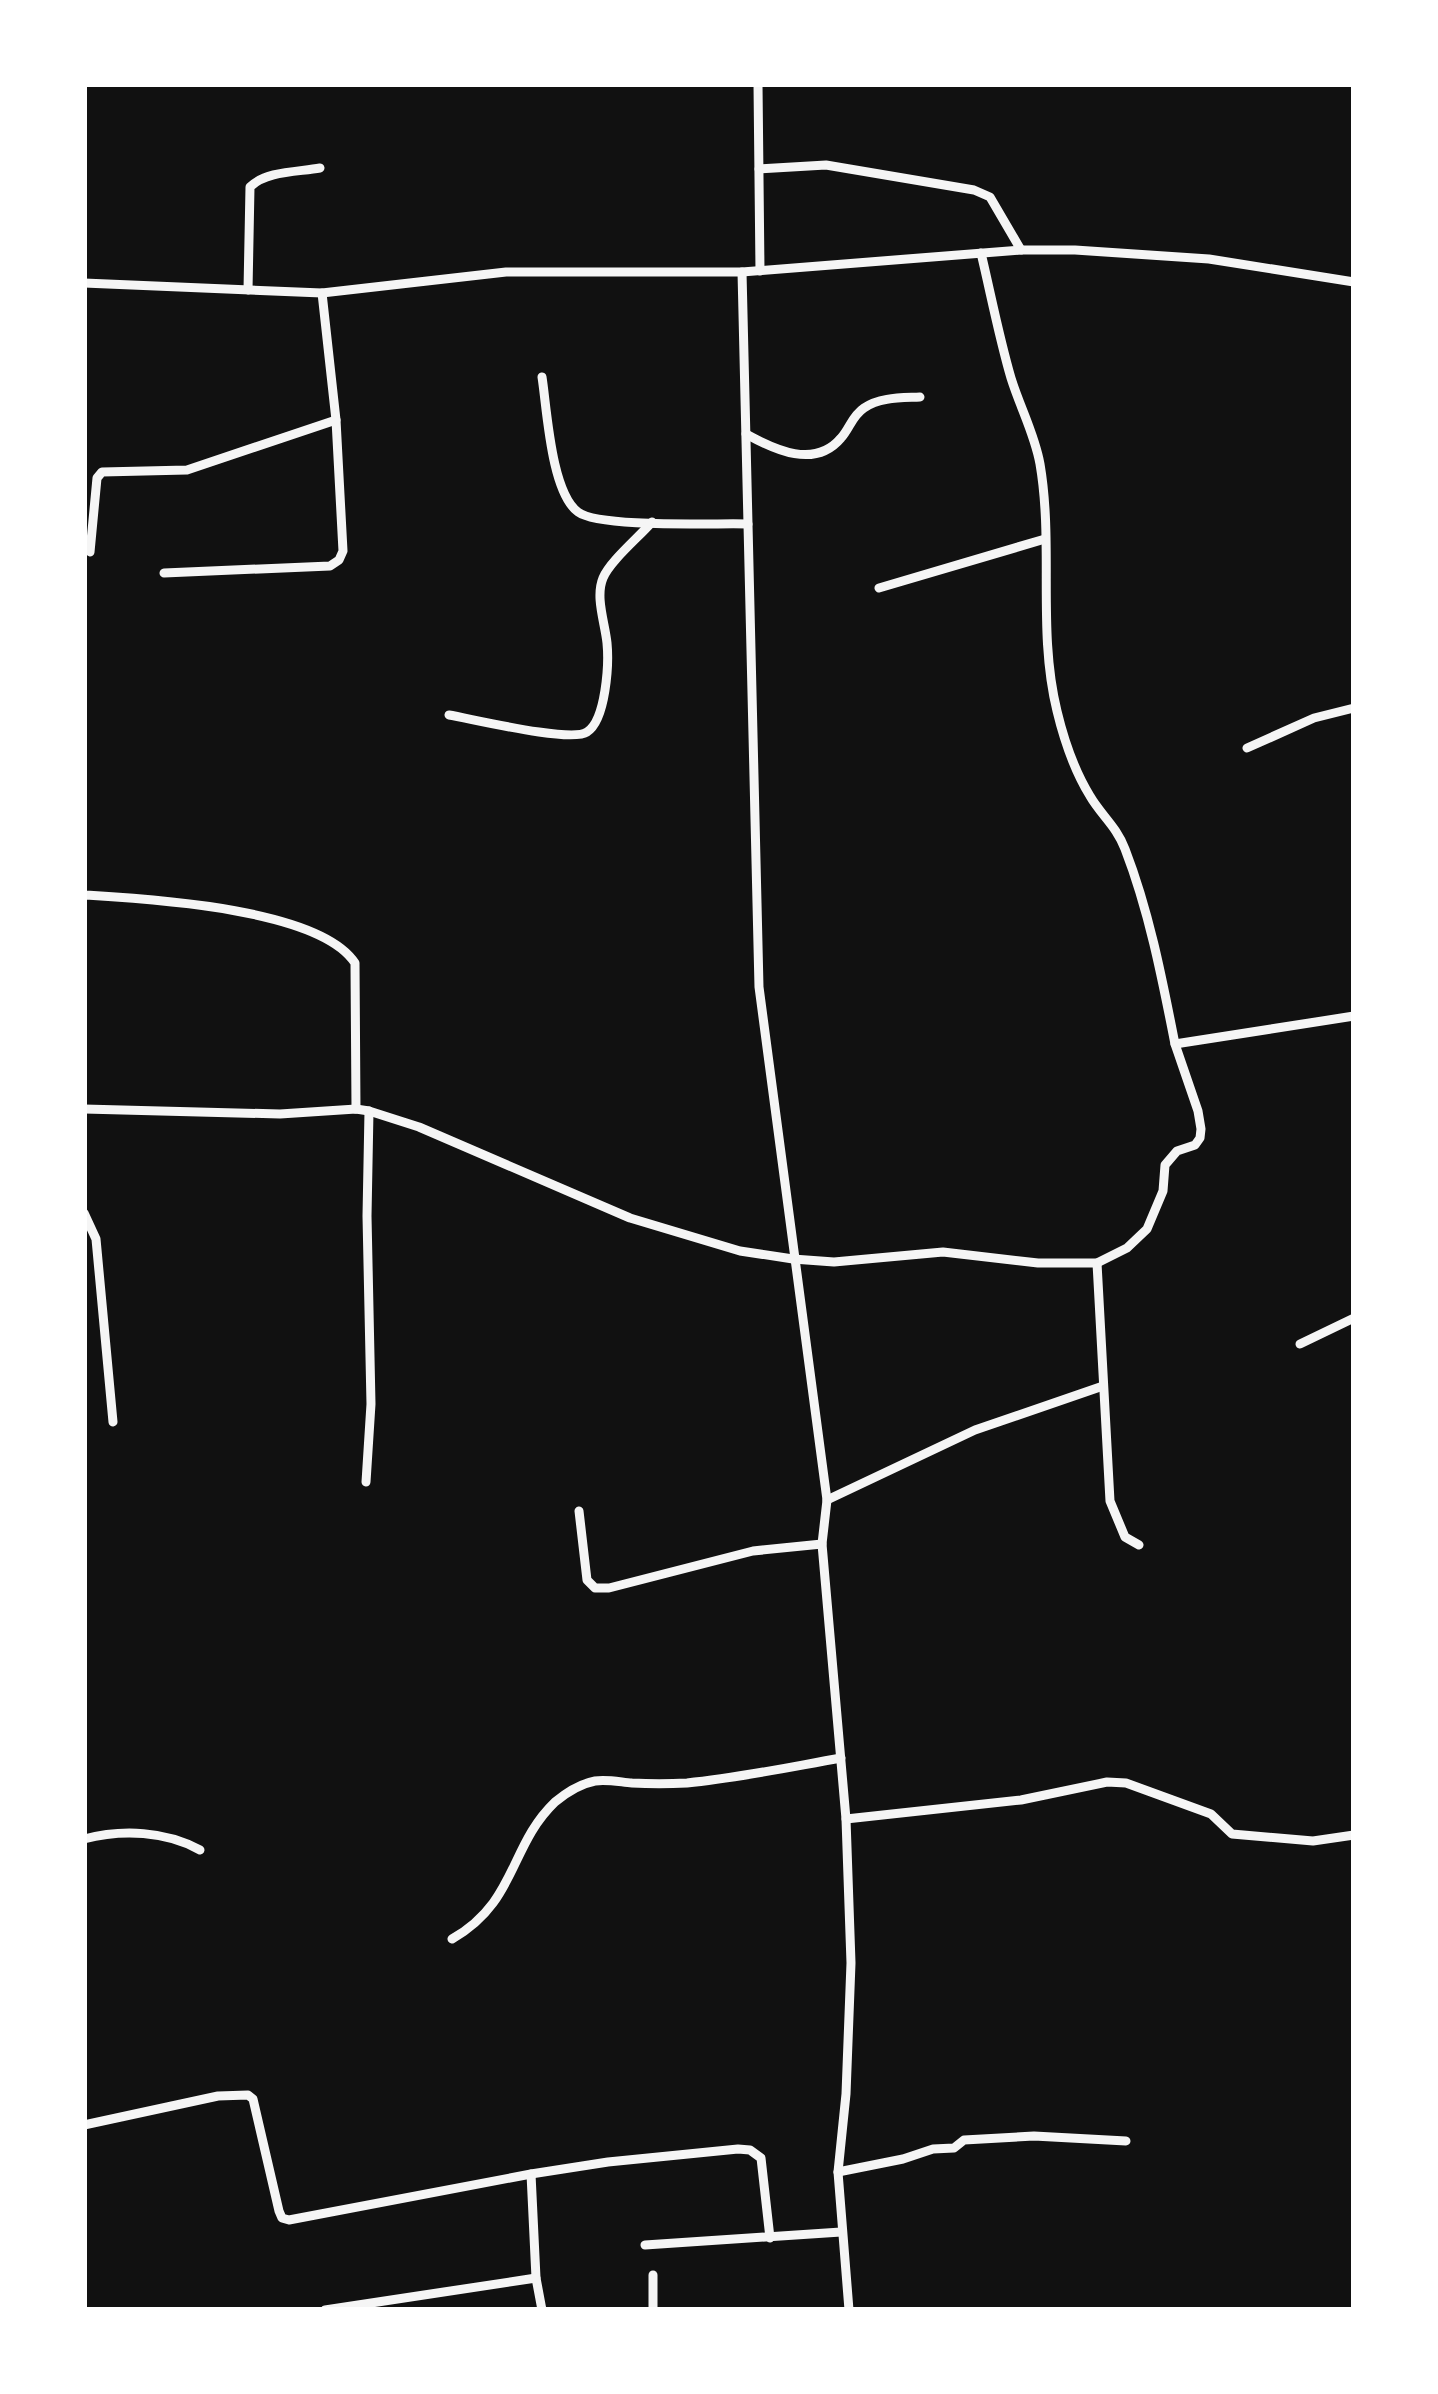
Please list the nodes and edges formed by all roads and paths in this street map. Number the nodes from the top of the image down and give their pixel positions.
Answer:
1 (758, 84) edge
2 (320, 168) dead end
3 (759, 169) junction
4 (1021, 250) junction
5 (981, 253) junction
6 (760, 271) junction
7 (742, 272) junction
8 (1354, 282) edge
9 (84, 283) edge
10 (248, 290) junction
11 (322, 292) junction
12 (542, 376) dead end
13 (920, 398) dead end
14 (336, 420) junction
15 (746, 434) junction
16 (652, 522) junction
17 (748, 524) junction
18 (1045, 539) junction
19 (90, 552) dead end
20 (164, 573) dead end
21 (879, 588) dead end
22 (1354, 708) edge
23 (449, 715) dead end
24 (1247, 748) dead end
25 (84, 895) edge
26 (1354, 1016) edge
27 (1174, 1044) junction
28 (84, 1109) edge
29 (356, 1109) junction
30 (369, 1111) junction
31 (84, 1213) edge
32 (793, 1259) junction
33 (1097, 1263) junction
34 (1354, 1318) edge
35 (1300, 1344) dead end
36 (1103, 1386) junction
37 (113, 1422) dead end
38 (366, 1482) dead end
39 (827, 1500) junction
40 (579, 1511) dead end
41 (822, 1544) junction
42 (1139, 1545) dead end
43 (841, 1758) junction
44 (846, 1819) junction
45 (1354, 1835) edge
46 (84, 1839) edge
47 (200, 1850) dead end
48 (452, 1939) dead end
49 (84, 2125) edge
50 (1126, 2141) dead end
51 (838, 2172) junction
52 (531, 2174) junction
53 (842, 2232) junction
54 (770, 2238) junction
55 (645, 2245) dead end
56 (653, 2275) dead end
57 (536, 2278) junction
58 (325, 2310) edge
59 (542, 2310) edge
60 (653, 2310) edge
61 (849, 2310) edge

1 - 3 street
2 - 10 street
3 - 4 street
3 - 6 street
4 - 5 street
4 - 8 street
5 - 6 street
5 - 18 street
6 - 7 street
7 - 11 street
7 - 15 street
9 - 10 street
10 - 11 street
11 - 14 street
12 - 16 street
13 - 15 street
14 - 19 street
14 - 20 street
15 - 17 street
16 - 17 street
16 - 23 street
17 - 32 street
18 - 21 street
18 - 27 street
22 - 24 street
25 - 29 street
26 - 27 street
27 - 33 street
28 - 29 street
29 - 30 street
30 - 32 street
30 - 38 street
31 - 37 street
32 - 33 street
32 - 39 street
33 - 36 street
34 - 35 street
36 - 39 street
36 - 42 street
39 - 41 street
40 - 41 street
41 - 43 street
43 - 44 street
43 - 48 street
44 - 45 street
44 - 51 street
46 - 47 street
49 - 52 street
50 - 51 street
51 - 53 street
52 - 54 street
52 - 57 street
53 - 54 street
53 - 61 street
54 - 55 street
56 - 60 street
57 - 58 street
57 - 59 street

